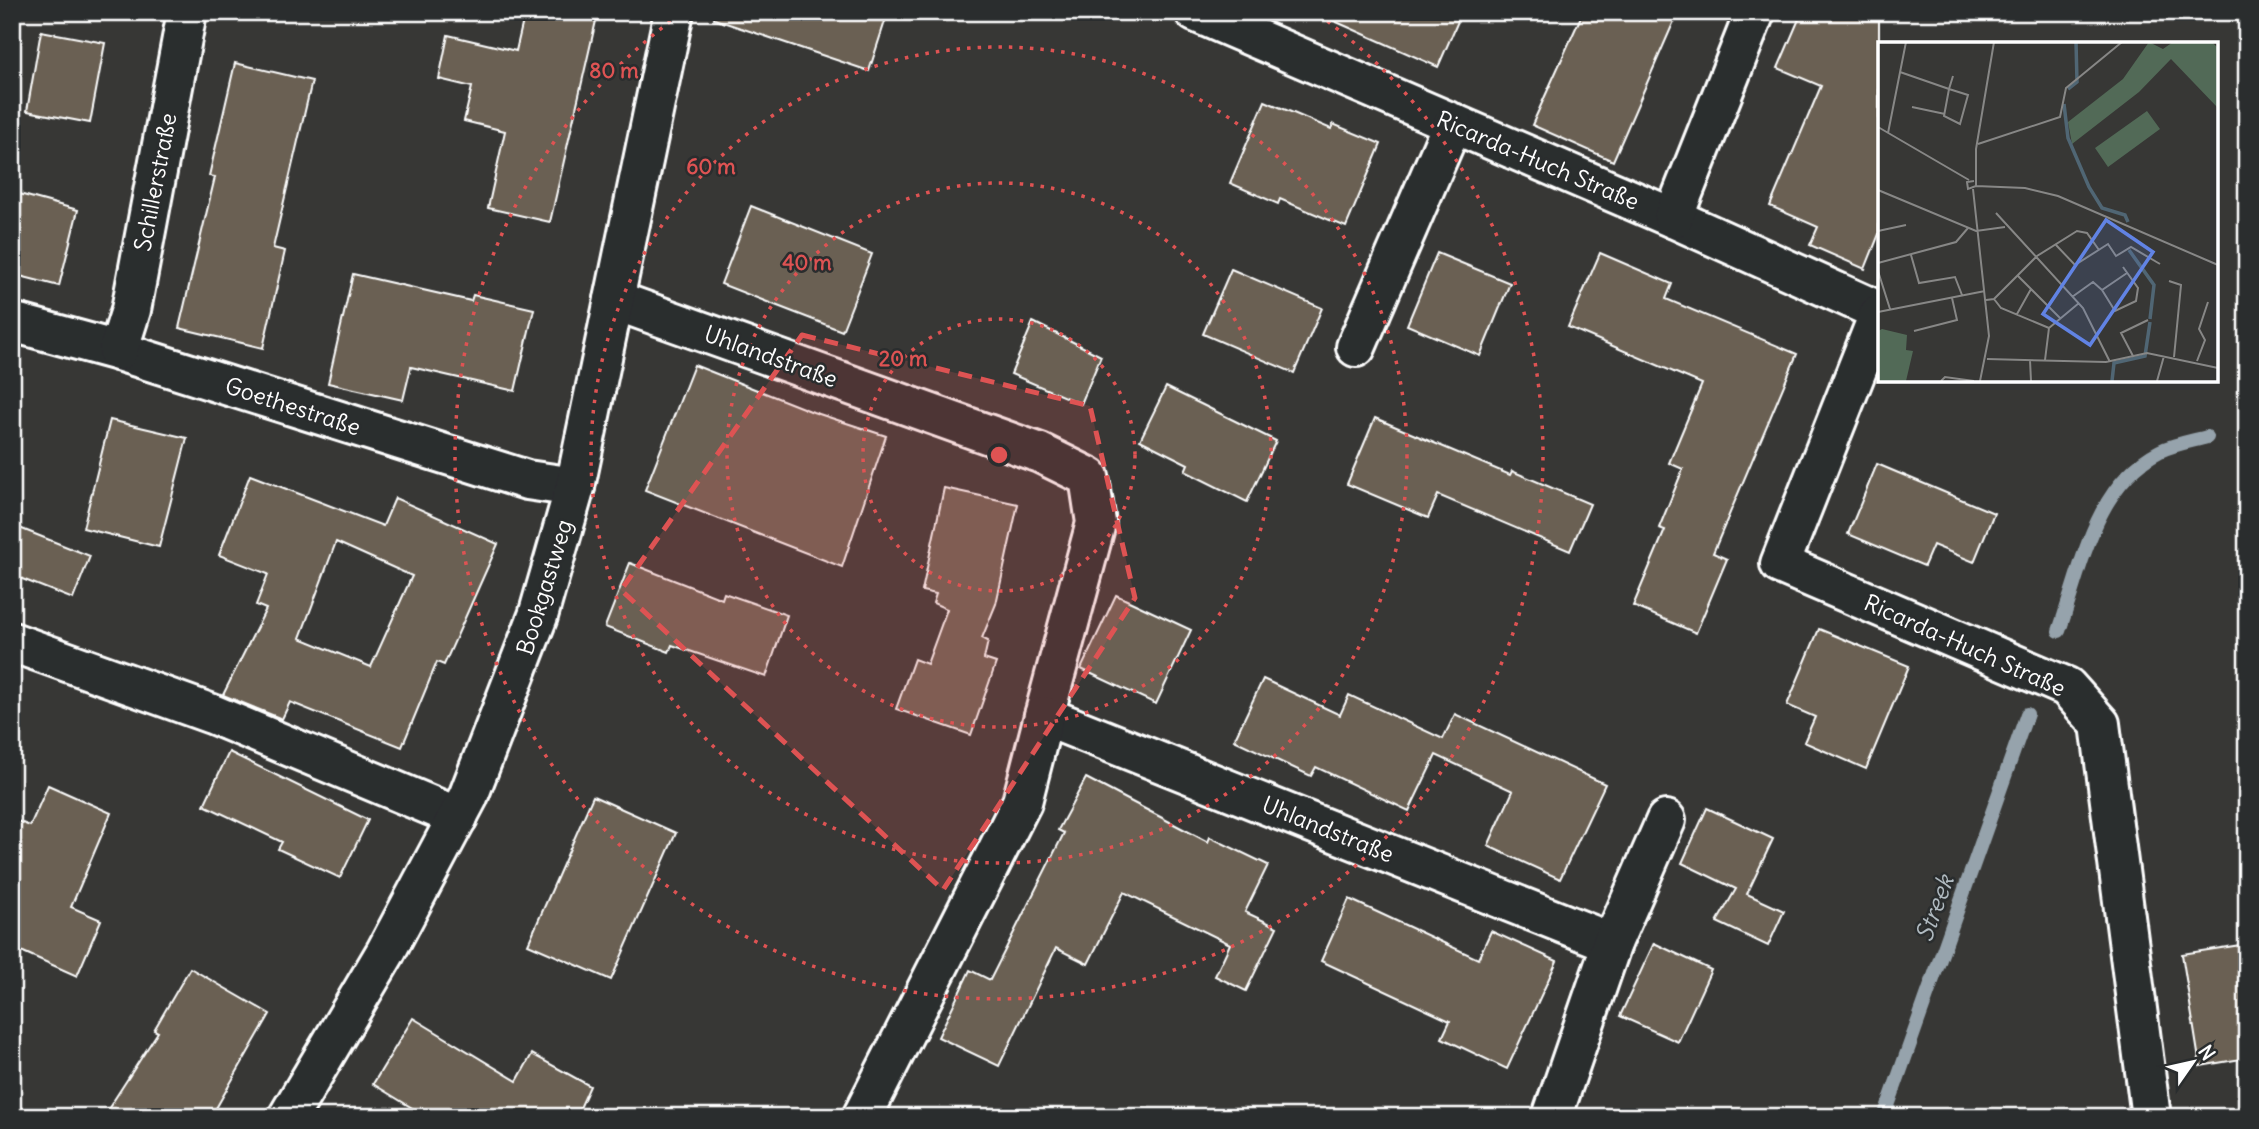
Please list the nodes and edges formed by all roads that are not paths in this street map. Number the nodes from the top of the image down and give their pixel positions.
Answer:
1 (187, 12) edge
2 (674, 12) edge
3 (1195, 12) edge
4 (1755, 12) edge
5 (1454, 123) junction
6 (1673, 218) junction
7 (614, 300) junction
8 (1878, 312) edge
9 (1878, 315) edge
10 (12, 322) edge
11 (1356, 347) dead end
12 (118, 351) junction
13 (575, 487) junction
14 (12, 642) edge
15 (1044, 716) junction
16 (458, 817) junction
17 (1666, 820) dead end
18 (1612, 943) junction
19 (288, 1117) edge
20 (862, 1117) edge
21 (1552, 1117) edge
22 (2151, 1117) edge

1 - 12 street, Schillerstraße
2 - 7 street, Bookgastweg
3 - 5 street, Ricarda-Huch Straße
4 - 6 street
5 - 6 street, Ricarda-Huch Straße
5 - 11 street
6 - 8 street, Ricarda-Huch Straße
7 - 13 street, Bookgastweg
7 - 15 street, Uhlandstraße
9 - 22 street, Ricarda-Huch Straße
10 - 12 street, Goethestraße
12 - 13 street, Goethestraße
13 - 16 street, Bookgastweg
14 - 16 street
15 - 18 street, Uhlandstraße
15 - 20 street, Uhlandstraße
16 - 19 street, Bookgastweg
17 - 18 street
18 - 21 street

